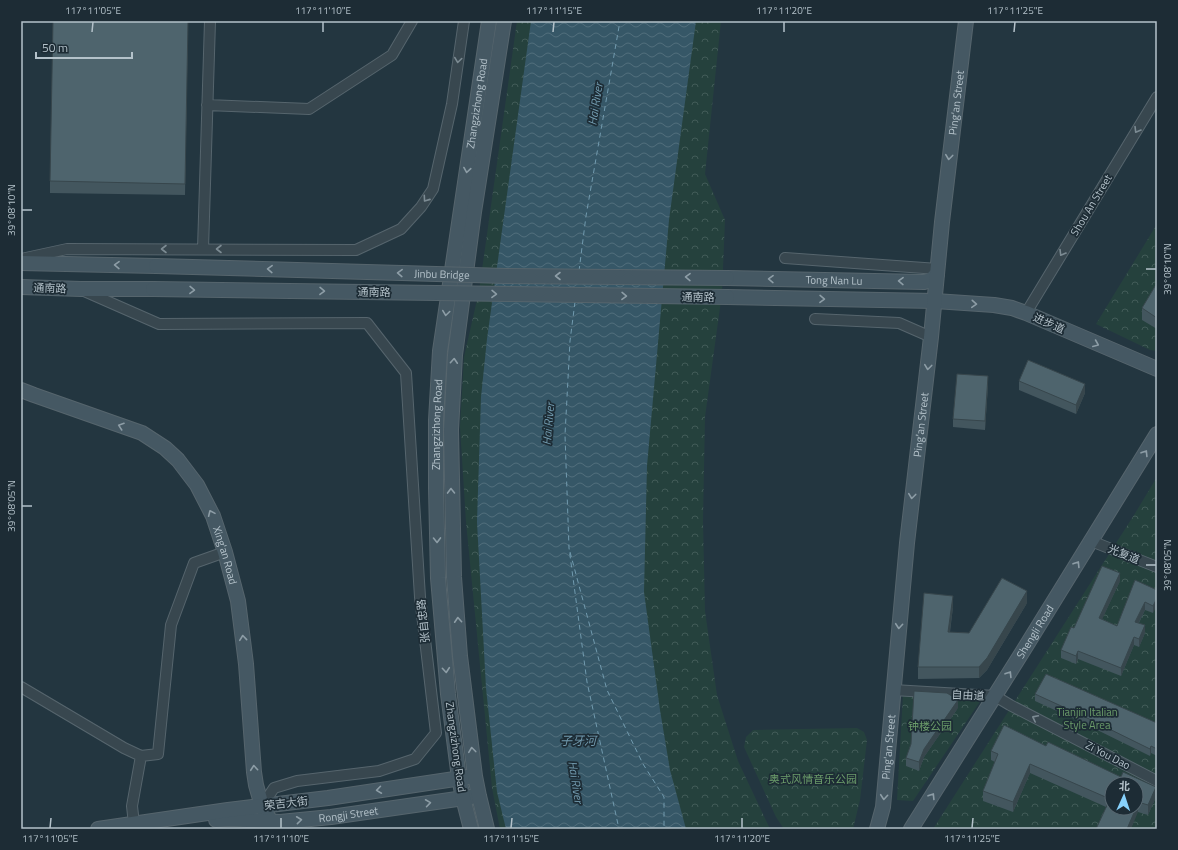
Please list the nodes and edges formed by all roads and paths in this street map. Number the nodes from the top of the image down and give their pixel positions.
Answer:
1 (210, 21) edge
2 (412, 21) edge
3 (464, 21) edge
4 (490, 21) edge
5 (504, 21) edge
6 (966, 21) edge
7 (1157, 97) edge
8 (207, 105) junction
9 (203, 249) junction
10 (785, 258) dead end
11 (21, 259) edge
12 (21, 263) edge
13 (938, 272) junction
14 (727, 278) joint
15 (21, 287) edge
16 (82, 290) junction
17 (727, 297) joint
18 (935, 301) junction
19 (1026, 313) junction
20 (815, 318) dead end
21 (931, 337) junction
22 (1157, 369) edge
23 (21, 390) edge
24 (1157, 434) edge
25 (1092, 541) junction
26 (225, 552) junction
27 (1157, 566) edge
28 (21, 687) edge
29 (893, 690) junction
30 (995, 696) junction
31 (141, 756) junction
32 (475, 776) junction
33 (459, 778) junction
34 (1157, 781) edge
35 (479, 796) junction
36 (463, 798) junction
37 (262, 806) junction
38 (267, 825) edge
39 (140, 826) edge
40 (98, 829) edge
41 (471, 829) edge
42 (487, 829) edge
43 (877, 829) edge
44 (911, 829) edge

1 - 8 street
2 - 8 street
3 -> 9 street
4 -> 33 street, Zhangzizhong Road
32 -> 5 street, Zhangzizhong Road
6 -> 13 street, Ping'an Street
7 -> 19 street, Shou An Street
8 - 9 street
9 -> 11 street
10 - 13 street
14 -> 12 street, Jinbu Bridge, bridge
13 -> 14 street, Tong Nan Lu
13 - 18 street, Ping'an Street
15 - 16 street, 通南路
16 -> 17 street, 通南路, bridge
16 - 37 street, 张自忠路
17 -> 18 street, Tong Nan Lu
18 -> 19 street, 进步道
18 - 21 street, Ping'an Street
19 -> 22 street, 进步道
20 - 21 street
21 -> 29 street, Ping'an Street
26 -> 23 street, Xing'an Road
25 -> 24 street, Shengli Road
25 - 27 street, 光复道
30 -> 25 street, Shengli Road
26 - 31 street
37 -> 26 street, Xing'an Road
28 - 31 street
29 - 30 street, 自由道
29 -> 43 street, Ping'an Street
34 -> 30 street, Zi You Dao
44 -> 30 street, Shengli Road
31 - 39 street
32 - 33 street, 荣吉大街
32 - 35 street, Zhangzizhong Road
33 - 36 street, Zhangzizhong Road
33 -> 37 street, 荣吉大街
35 - 36 street, Rongji Street
35 - 42 street, Zhangzizhong Road
38 -> 36 street, Rongji Street
36 - 41 street, Zhangzizhong Road
37 - 38 street
37 - 39 street, 荣吉大街
38 - 39 street, Rongji Street
39 - 40 street, 荣吉大街

